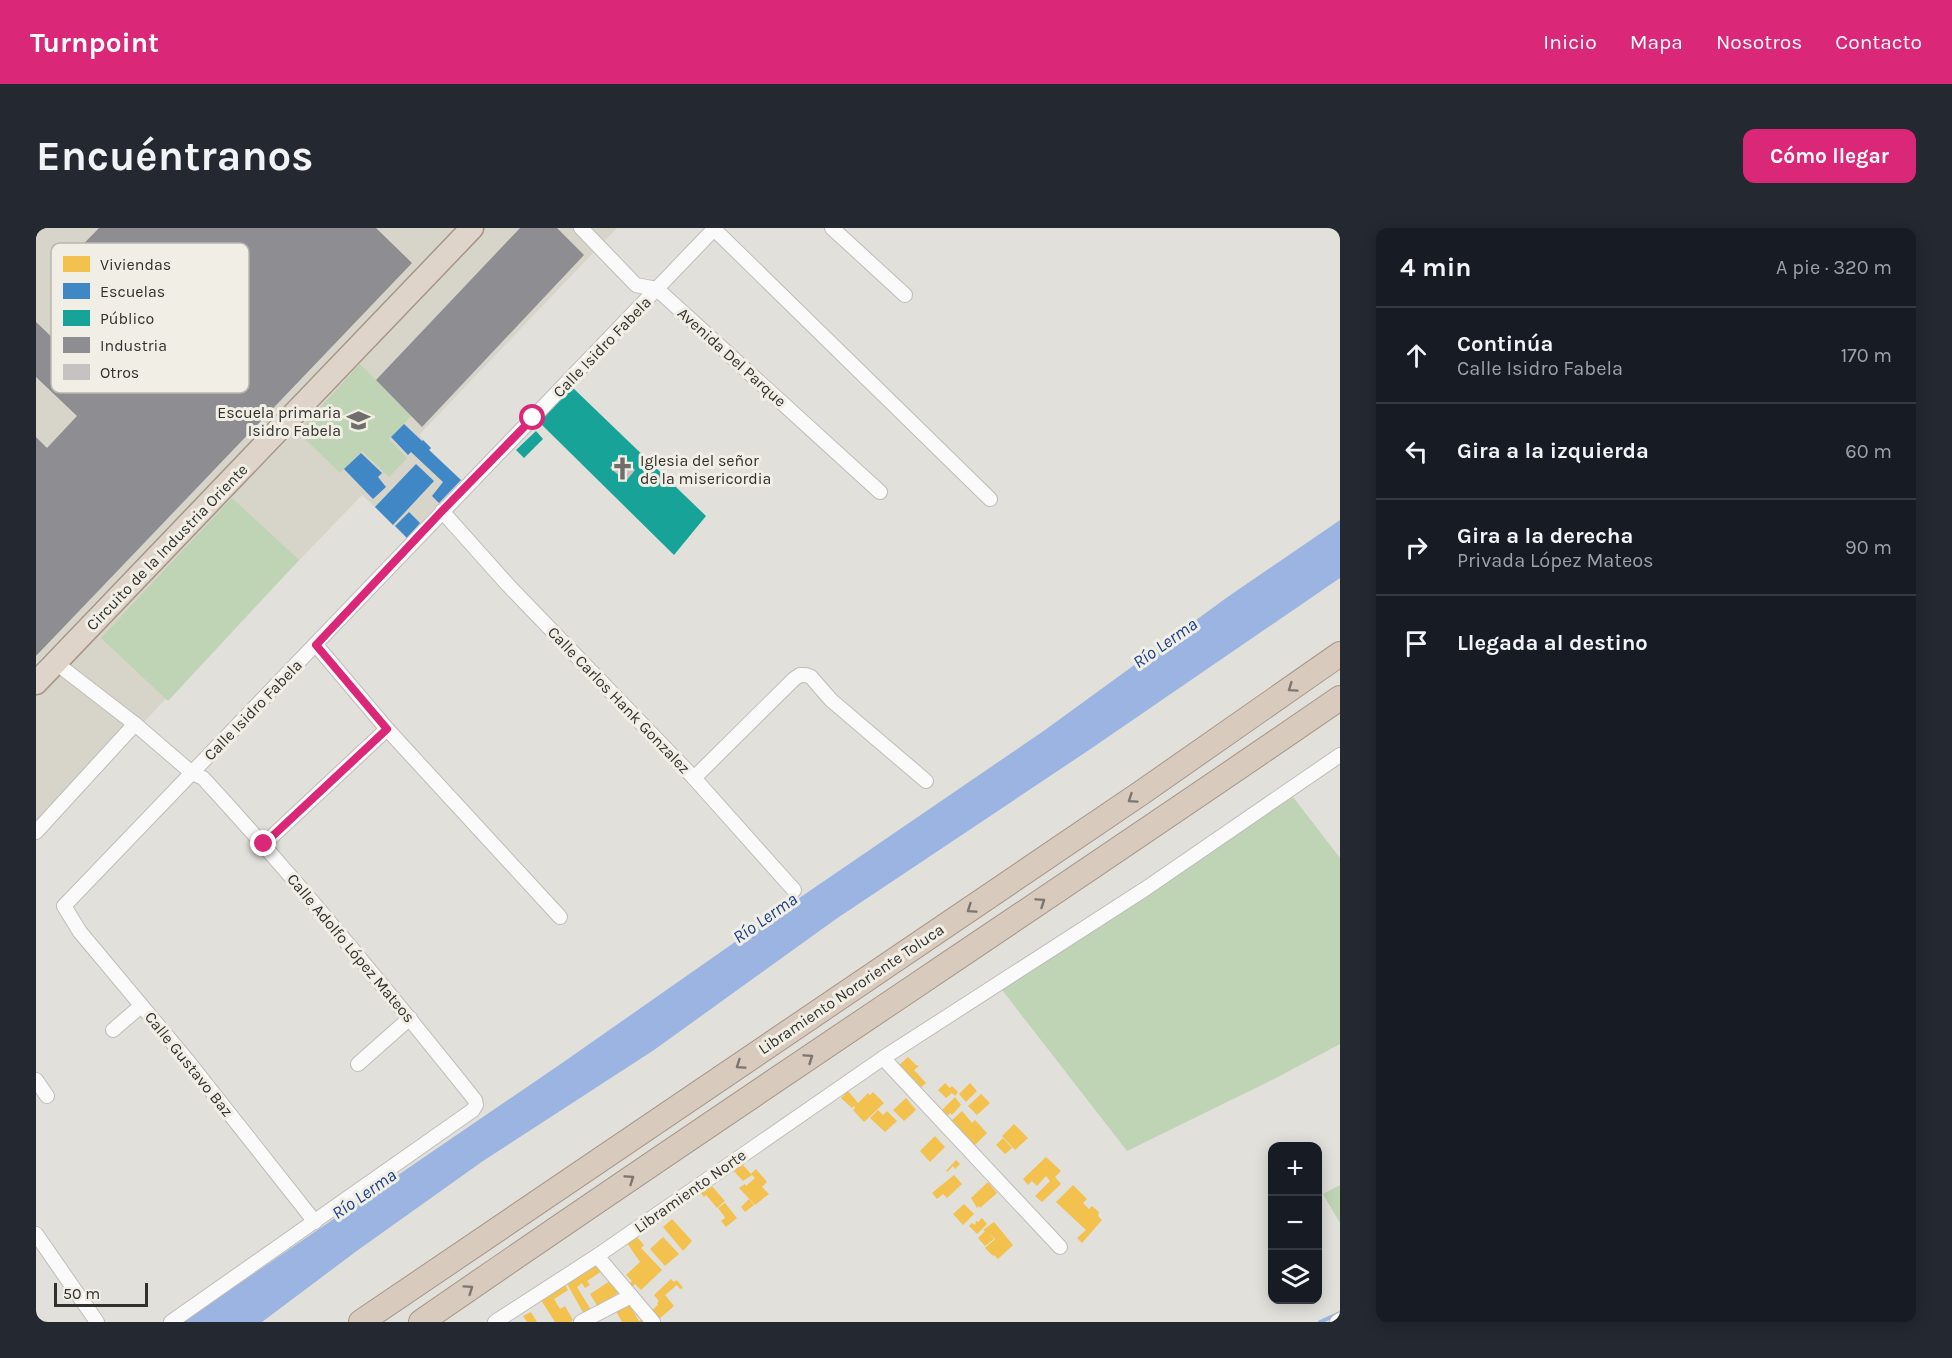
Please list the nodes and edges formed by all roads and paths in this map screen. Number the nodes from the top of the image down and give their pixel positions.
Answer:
1 (472, 228) edge
2 (581, 228) edge
3 (832, 228) edge
4 (715, 229) edge
5 (657, 289) junction
6 (906, 295) dead end
7 (880, 492) dead end
8 (990, 499) dead end
9 (442, 511) junction
10 (316, 645) junction
11 (1340, 654) edge
12 (56, 663) junction
13 (36, 683) edge
14 (1340, 698) edge
15 (135, 724) junction
16 (387, 729) junction
17 (1340, 755) edge
18 (192, 773) junction
19 (694, 778) junction
20 (926, 781) dead end
21 (36, 832) edge
22 (264, 844) junction
23 (794, 890) dead end
24 (64, 906) joint
25 (560, 917) dead end
26 (141, 1006) junction
27 (410, 1018) junction
28 (113, 1030) dead end
29 (883, 1058) junction
30 (358, 1064) dead end
31 (36, 1080) edge
32 (47, 1096) dead end
33 (315, 1222) junction
34 (36, 1234) edge
35 (1060, 1247) dead end
36 (597, 1256) junction
37 (631, 1296) junction
38 (97, 1322) edge
39 (171, 1322) edge
40 (361, 1322) edge
41 (421, 1322) edge
42 (495, 1322) edge
43 (581, 1322) edge
44 (653, 1322) edge

1 - 12 highway, Circuito de la Industria Oriente
2 - 5 street, Avenida Del Parque
3 - 6 street
4 - 5 street, Calle Isidro Fabela
4 - 8 street
5 - 7 street, Avenida Del Parque
5 - 9 street, Calle Isidro Fabela
9 - 10 street, Calle Isidro Fabela
9 - 19 street, Calle Carlos Hank Gonzalez
10 - 16 street
10 - 18 street, Calle Isidro Fabela
11 -> 40 highway, Libramiento Nororiente Toluca
12 - 13 highway, Circuito de la Industria Oriente
12 - 15 street, Calle Adolfo López Mateos
41 -> 14 highway, Libramiento Nororiente Toluca
15 - 18 street, Calle Adolfo López Mateos
15 - 21 street
16 - 22 street
16 - 25 street
17 - 29 street, Libramiento Norte
18 - 22 street, Calle Adolfo López Mateos
18 - 24 street, Calle Isidro Fabela
19 - 20 street
19 - 23 street, Calle Carlos Hank Gonzalez
22 - 27 street, Calle Adolfo López Mateos
24 - 26 street, Calle Gustavo Baz
26 - 28 street
26 - 33 street, Calle Gustavo Baz
27 - 30 street
27 - 33 street, Calle Adolfo López Mateos
29 - 35 street
29 - 36 street, Libramiento Norte
31 - 32 street
33 - 39 street
34 - 38 street
36 - 37 street
36 - 42 street, Libramiento Norte
37 - 43 street
37 - 44 street

